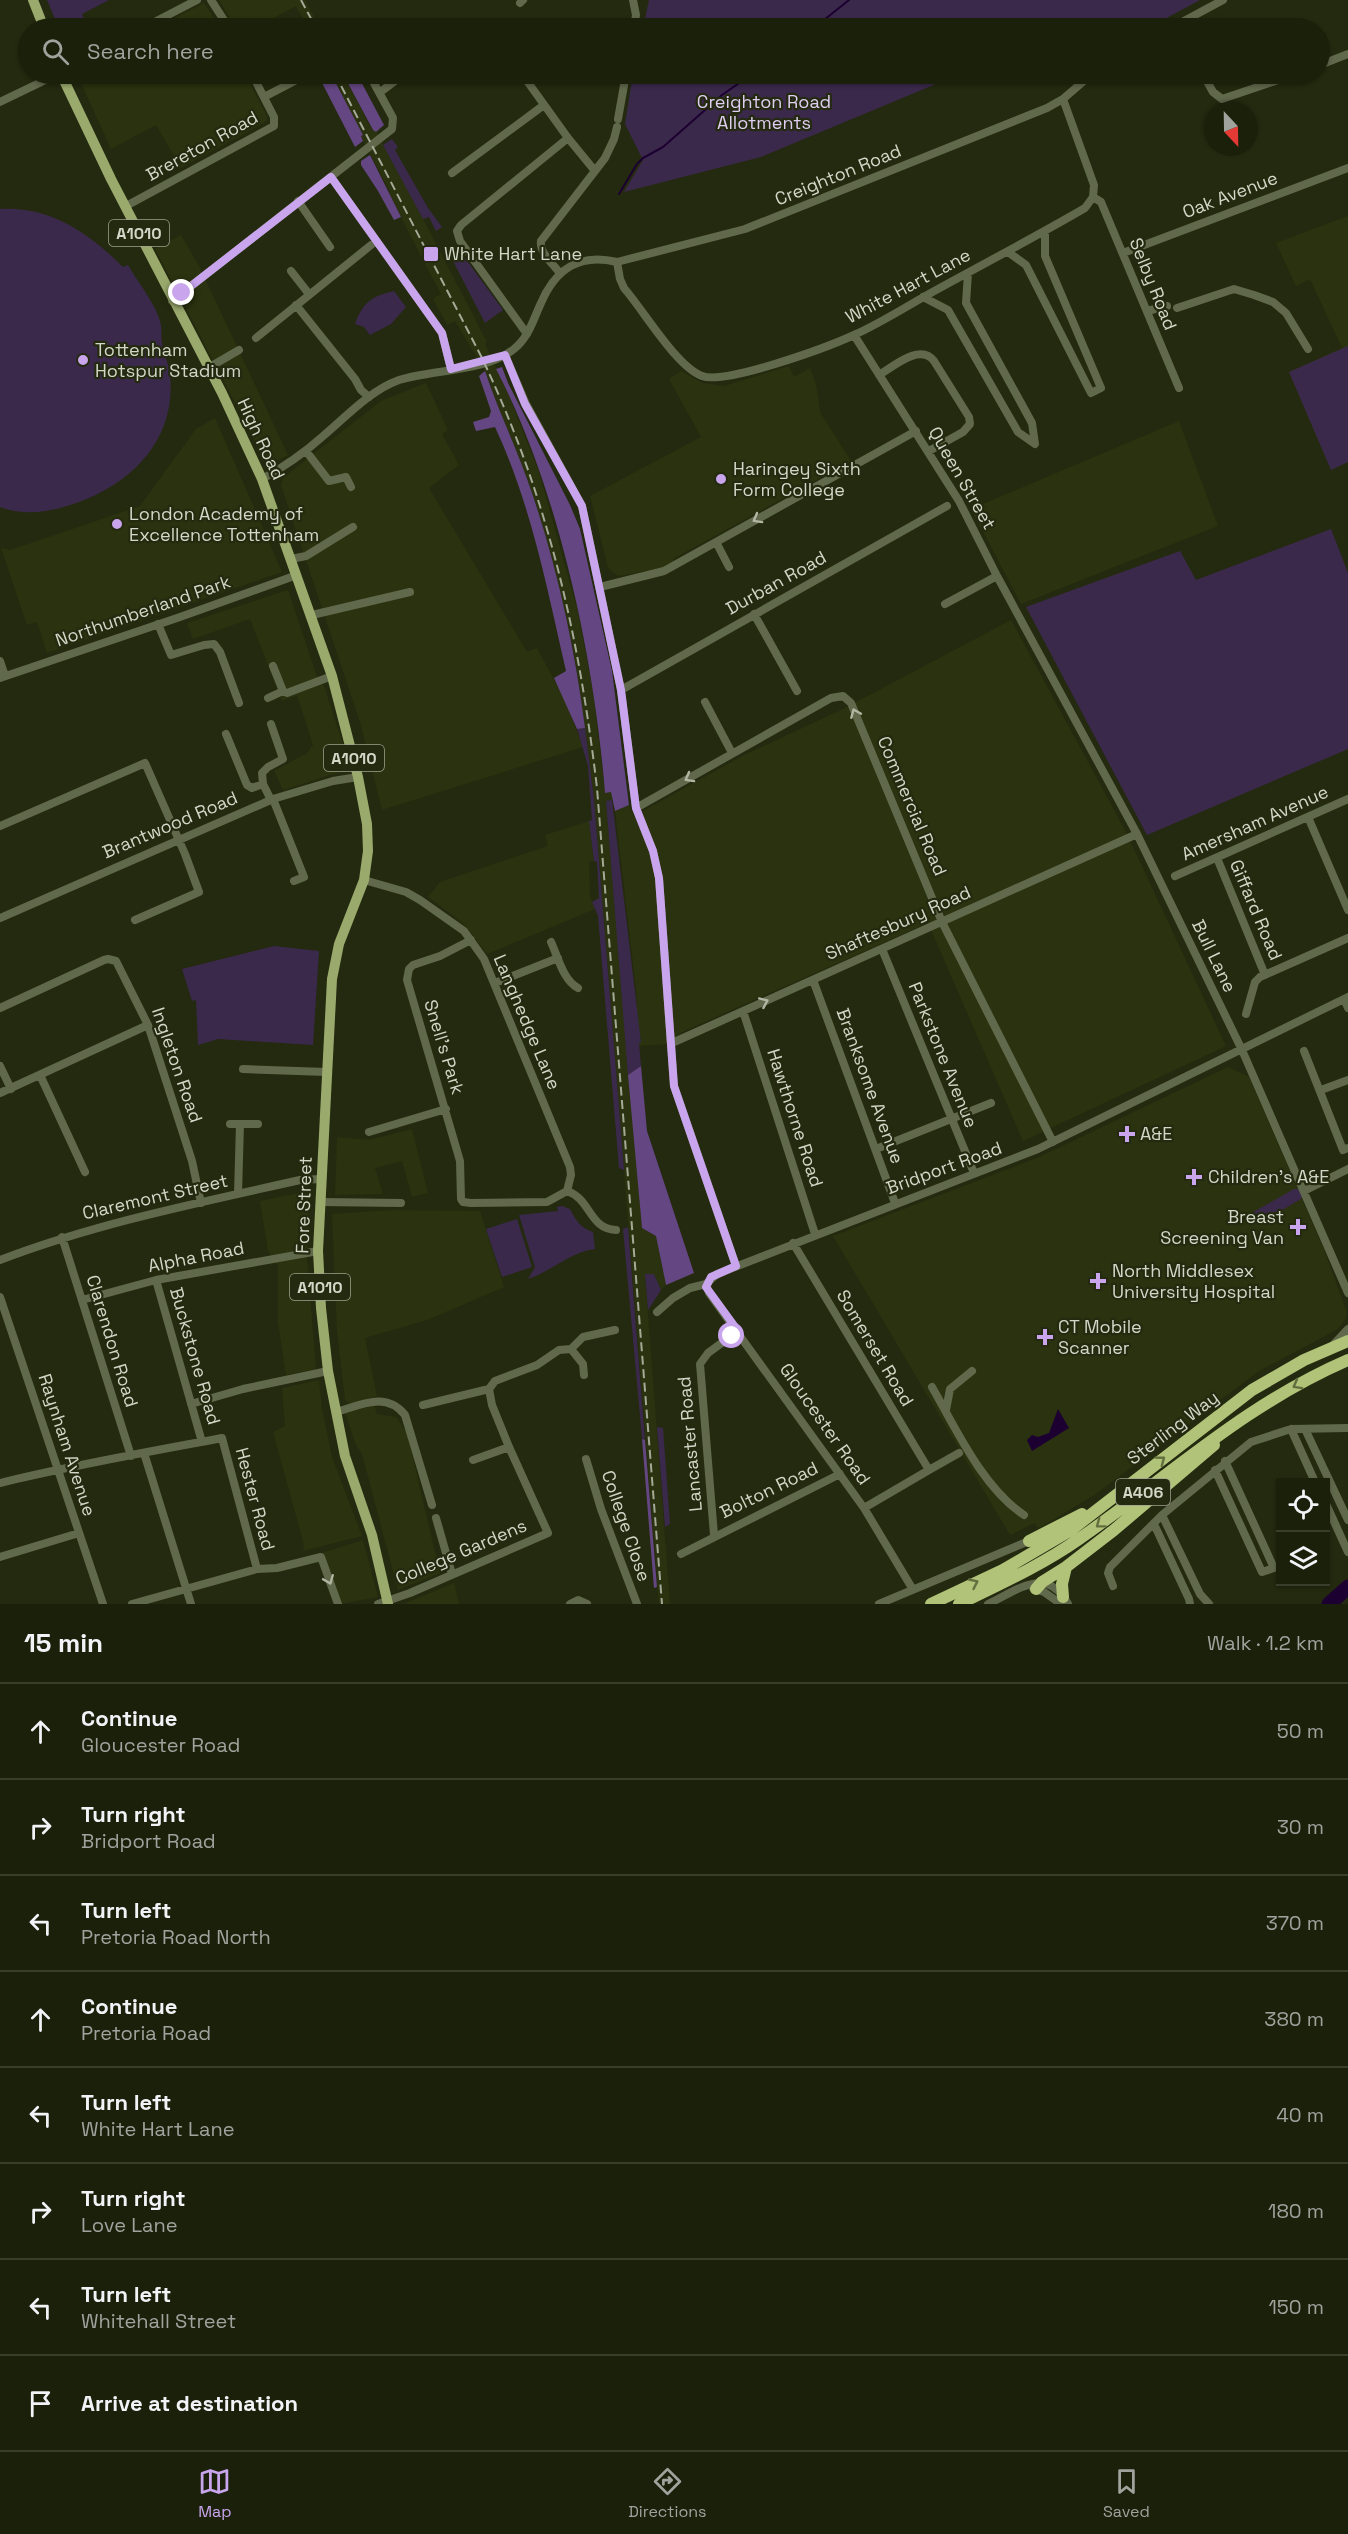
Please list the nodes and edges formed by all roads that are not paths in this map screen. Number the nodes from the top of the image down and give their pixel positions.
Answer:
1 (33, 0) edge
2 (197, 0) edge
3 (211, 0) edge
4 (633, 0) edge
5 (1223, 0) edge
6 (40, 18) edge
7 (162, 18) edge
8 (223, 18) edge
9 (636, 18) edge
10 (1192, 18) edge
11 (1348, 54) edge
12 (1330, 61) edge
13 (39, 84) edge
14 (65, 84) edge
15 (257, 84) edge
16 (289, 84) edge
17 (374, 84) edge
18 (391, 84) edge
19 (529, 84) edge
20 (624, 84) edge
21 (1080, 84) edge
22 (1209, 84) edge
23 (1266, 84) edge
24 (383, 90) dead end
25 (264, 97) junction
26 (1063, 99) junction
27 (0, 102) edge
28 (544, 105) junction
29 (568, 138) junction
30 (1348, 168) edge
31 (595, 171) junction
32 (452, 173) dead end
33 (331, 177) junction
34 (1093, 197) junction
35 (298, 201) junction
36 (126, 206) junction
37 (1045, 231) junction
38 (376, 241) junction
39 (330, 247) dead end
40 (1008, 252) junction
41 (1123, 253) junction
42 (617, 262) junction
43 (291, 271) dead end
44 (560, 273) junction
45 (968, 273) junction
46 (309, 294) junction
47 (923, 297) junction
48 (172, 301) junction
49 (296, 305) junction
50 (1167, 306) dead end
51 (1177, 308) dead end
52 (1147, 311) junction
53 (527, 334) junction
54 (855, 335) junction
55 (256, 338) dead end
56 (1082, 345) junction
57 (239, 350) dead end
58 (1308, 350) dead end
59 (1070, 351) junction
60 (505, 355) junction
61 (208, 368) junction
62 (451, 369) junction
63 (879, 375) junction
64 (1008, 379) junction
65 (1179, 387) dead end
66 (993, 388) junction
67 (369, 397) junction
68 (916, 431) junction
69 (306, 451) junction
70 (929, 452) junction
71 (262, 479) junction
72 (351, 487) dead end
73 (948, 506) dead end
74 (353, 527) dead end
75 (716, 542) junction
76 (291, 559) junction
77 (729, 567) dead end
78 (297, 575) junction
79 (997, 576) junction
80 (600, 587) junction
81 (410, 592) dead end
82 (945, 604) dead end
83 (754, 614) junction
84 (312, 615) junction
85 (158, 624) junction
86 (1032, 643) joint
87 (0, 661) edge
88 (273, 666) dead end
89 (332, 676) junction
90 (3, 677) edge
91 (621, 690) junction
92 (283, 691) junction
93 (797, 691) dead end
94 (268, 698) dead end
95 (705, 702) dead end
96 (239, 703) dead end
97 (271, 724) dead end
98 (226, 734) dead end
99 (732, 753) junction
100 (358, 777) junction
101 (263, 784) junction
102 (272, 799) junction
103 (1348, 799) edge
104 (636, 808) junction
105 (1308, 817) junction
106 (0, 826) edge
107 (1137, 834) junction
108 (179, 840) junction
109 (1216, 858) junction
110 (1175, 876) dead end
111 (364, 880) junction
112 (294, 881) dead end
113 (1348, 910) edge
114 (0, 918) edge
115 (135, 920) dead end
116 (942, 922) junction
117 (1348, 938) edge
118 (471, 940) junction
119 (551, 942) dead end
120 (339, 944) joint
121 (882, 949) junction
122 (1259, 957) junction
123 (558, 958) junction
124 (1265, 975) junction
125 (813, 980) junction
126 (1255, 982) junction
127 (495, 983) junction
128 (578, 988) dead end
129 (1346, 998) edge
130 (0, 1008) edge
131 (1348, 1008) edge
132 (743, 1011) junction
133 (1246, 1014) dead end
134 (148, 1025) junction
135 (672, 1043) junction
136 (1242, 1050) junction
137 (1304, 1052) dead end
138 (0, 1066) edge
139 (243, 1070) dead end
140 (326, 1072) junction
141 (40, 1075) junction
142 (1348, 1080) edge
143 (11, 1089) junction
144 (1321, 1090) junction
145 (0, 1094) edge
146 (991, 1103) dead end
147 (446, 1109) junction
148 (952, 1118) junction
149 (230, 1124) dead end
150 (240, 1124) junction
151 (258, 1124) dead end
152 (369, 1132) dead end
153 (1053, 1142) junction
154 (1348, 1148) edge
155 (876, 1149) junction
156 (1348, 1169) edge
157 (85, 1172) dead end
158 (974, 1173) junction
159 (321, 1179) junction
160 (567, 1191) junction
161 (1304, 1191) junction
162 (238, 1194) junction
163 (320, 1202) junction
164 (201, 1203) junction
165 (401, 1203) dead end
166 (896, 1203) junction
167 (616, 1230) dead end
168 (815, 1234) junction
169 (62, 1237) junction
170 (793, 1243) junction
171 (318, 1251) junction
172 (0, 1260) edge
173 (736, 1266) junction
174 (156, 1280) junction
175 (706, 1284) junction
176 (1348, 1293) edge
177 (0, 1297) edge
178 (82, 1300) junction
179 (657, 1312) dead end
180 (1348, 1329) edge
181 (615, 1330) dead end
182 (738, 1331) junction
183 (1348, 1341) edge
184 (1330, 1348) junction
185 (571, 1349) junction
186 (1348, 1360) edge
187 (328, 1371) junction
188 (972, 1371) dead end
189 (584, 1375) dead end
190 (932, 1387) dead end
191 (489, 1389) junction
192 (190, 1404) junction
193 (423, 1406) dead end
194 (946, 1410) junction
195 (336, 1412) junction
196 (1248, 1414) junction
197 (1348, 1428) edge
198 (1291, 1429) junction
199 (1305, 1429) junction
200 (202, 1442) junction
201 (509, 1447) junction
202 (959, 1453) dead end
203 (144, 1454) junction
204 (131, 1456) junction
205 (586, 1459) dead end
206 (473, 1460) dead end
207 (1225, 1461) junction
208 (58, 1468) junction
209 (928, 1470) junction
210 (1215, 1470) junction
211 (840, 1474) junction
212 (1314, 1478) edge
213 (0, 1483) edge
214 (1114, 1496) junction
215 (432, 1505) dead end
216 (864, 1508) junction
217 (1330, 1513) edge
218 (1024, 1515) dead end
219 (1162, 1515) junction
220 (436, 1518) dead end
221 (1348, 1520) edge
222 (1154, 1524) junction
223 (79, 1533) junction
224 (714, 1535) junction
225 (1029, 1541) joint
226 (1348, 1552) edge
227 (681, 1554) dead end
228 (0, 1557) edge
229 (1066, 1567) junction
230 (257, 1569) junction
231 (452, 1574) junction
232 (1036, 1586) junction
233 (1113, 1586) dead end
234 (186, 1588) junction
235 (912, 1588) junction
236 (1200, 1594) junction
237 (1189, 1601) edge
238 (1064, 1602) edge
239 (384, 1603) edge
240 (634, 1603) edge
241 (103, 1604) edge
242 (132, 1604) edge
243 (191, 1604) edge
244 (338, 1604) edge
245 (570, 1604) edge
246 (587, 1604) edge
247 (879, 1604) edge
248 (931, 1604) edge
249 (959, 1604) edge
250 (988, 1604) edge
251 (1209, 1604) edge

1 - 6 main road
2 - 7 street
3 - 8 street
4 - 9 street
5 - 10 street
11 - 12 street
13 - 27 street
14 - 36 main road, High Road / A1010
15 - 25 street, Brereton Road
16 - 25 street
17 - 33 street
18 - 24 street
19 - 28 street
20 - 31 street
21 - 26 street
22 - 23 street
25 - 36 street, Brereton Road
26 - 34 street
26 - 42 street, Creighton Road
28 - 29 street
28 - 32 street
29 - 31 street
29 - 53 street
30 - 41 street, Oak Avenue
31 - 44 street
33 - 35 street
33 - 38 street
34 - 37 street, White Hart Lane
34 - 41 street, Selby Road
35 - 39 street
35 - 48 street
36 - 48 main road, High Road / A1010
37 - 40 street, White Hart Lane
37 - 56 street
38 - 46 street
38 - 62 street
40 - 45 street, White Hart Lane
40 - 59 street
41 - 52 street, Selby Road
42 - 44 street
42 - 54 street, White Hart Lane
43 - 46 street
44 - 53 street
45 - 47 street, White Hart Lane
45 - 64 street
46 - 49 street
47 - 54 street, White Hart Lane
47 - 66 street
48 - 61 main road, High Road / A1010
49 - 55 street
49 - 67 street
50 - 52 street
51 - 58 street
52 - 65 street, Selby Road
53 - 60 street
54 - 63 street, Queen Street
56 - 59 street
56 - 59 street
57 - 61 street
60 - 62 street
60 - 80 street
61 - 71 main road, High Road / A1010
62 - 67 street
63 - 68 street, Queen Street
63 - 70 street
64 - 66 street
64 - 66 street
67 - 69 street
68 - 70 street, Queen Street
68 -> 75 street
69 - 71 street
69 - 72 street
70 - 79 street, Queen Street
71 - 76 main road, High Road / A1010
73 - 83 street, Durban Road
74 - 76 street
75 - 77 street
75 - 80 street
76 - 78 main road, High Road / A1010
78 - 84 main road, High Road / A1010
78 - 85 street, Northumberland Park
79 - 82 street
79 - 86 street, Queen Street
80 - 91 street
81 - 84 street
83 - 91 street, Durban Road
83 - 93 street
84 - 89 main road, High Road / A1010
85 - 90 street, Northumberland Park
85 - 96 street
86 - 107 street, Bull Lane
87 - 90 street
88 - 92 street
89 - 92 street
89 - 100 main road, High Road / A1010
91 - 104 street
92 - 94 street
95 - 99 street
97 - 101 street
98 - 101 street
99 -> 104 street, Commercial Road
116 -> 99 street, Commercial Road
100 - 102 street, Brantwood Road
100 - 111 main road, High Road / A1010
101 - 102 street
102 - 108 street, Brantwood Road
102 - 112 street
103 - 105 street, Amersham Avenue
104 - 135 street
105 - 109 street, Amersham Avenue
105 - 113 street
106 - 108 street
107 - 116 street, Shaftesbury Road
107 - 136 street, Bull Lane
108 - 114 street, Brantwood Road
108 - 115 street
109 - 110 street, Amersham Avenue
109 - 122 street, Giffard Road
111 - 118 street, Langhedge Lane
111 - 120 main road, High Road / A1010
116 - 121 street, Shaftesbury Road
116 - 153 street, Commercial Road
117 - 124 street
118 - 127 street, Langhedge Lane
118 - 147 street, Snell's Park
119 - 123 street
120 - 140 main road, Fore Street / A1010
121 - 125 street, Shaftesbury Road
121 - 148 street, Parkstone Avenue
122 - 124 street, Giffard Road
122 - 126 street
123 - 127 street
123 - 128 street
124 - 126 street
132 -> 125 street, Shaftesbury Road
125 - 155 street, Branksome Avenue
126 - 133 street
127 - 160 street, Langhedge Lane
129 - 131 street
129 - 136 street, Bridport Road
130 - 134 street, Ingleton Road
132 - 135 street, Shaftesbury Road
132 - 168 street, Hawthorne Road
134 - 141 street
134 - 164 street, Ingleton Road
135 - 173 street
136 - 153 street, Bridport Road
136 - 161 street, Bull Lane
137 - 144 street
138 - 143 street
139 - 140 street
140 - 159 main road, Fore Street / A1010
141 - 143 street
141 - 157 street
142 - 144 street
143 - 145 street
144 - 154 street
146 - 148 street
147 - 152 street
147 - 160 street, Snell's Park
148 - 155 street
148 - 158 street, Parkstone Avenue
149 - 150 street
150 - 151 street
150 - 162 street
153 - 158 street, Bridport Road
155 - 166 street, Branksome Avenue
156 - 161 street
158 - 166 street, Bridport Road
159 - 162 street, Claremont Street
159 - 163 main road, Fore Street / A1010
160 - 167 street
161 - 176 street, Bull Lane
162 - 164 street, Claremont Street
163 - 165 street
163 - 171 main road, Fore Street / A1010
164 - 169 street, Claremont Street
166 - 168 street, Bridport Road
168 - 170 street, Bridport Road
169 - 172 street, Claremont Street
169 - 178 street, Clarendon Road
170 - 173 street, Bridport Road
170 - 209 street, Somerset Road
171 - 174 street, Alpha Road
171 - 187 main road, Fore Street / A1010
173 - 175 street, Bridport Road
174 - 178 street, Alpha Road
174 - 192 street, Buckstone Road
175 - 179 street, Bridport Road
175 - 182 street, Gloucester Road
177 - 208 street, Raynham Avenue
178 - 204 street, Clarendon Road
180 - 184 street
181 - 185 street
182 - 211 street, Gloucester Road
182 - 224 street, Lancaster Road
183 - 184 highway, Sterling Way / A406
214 -> 184 highway, Sterling Way / A406
185 - 189 street
185 - 191 street
186 -> 196 highway, Sterling Way / A406
187 - 192 street
187 - 195 main road, Fore Street / A1010
188 - 194 street
190 - 194 street
191 - 193 street
191 - 201 street
192 - 200 street, Buckstone Road
194 - 218 street
195 - 215 street
195 - 239 main road, Fore Street / A1010
196 - 229 highway, A406
196 -> 249 highway, Sterling Way / A406
197 - 199 street
198 - 199 street
198 - 207 street
198 - 212 street
199 - 221 street
200 - 203 street
200 - 230 street, Hester Road
201 - 206 street
201 - 231 street, College Gardens
202 - 209 street
203 - 204 street
203 - 234 street
204 - 208 street
205 - 240 street, College Close
207 - 210 street
207 - 210 street
208 - 213 street
208 - 223 street, Raynham Avenue
209 - 216 street
210 - 219 street
211 - 216 street, Gloucester Road
211 - 224 street, Bolton Road
214 - 225 highway, A406
248 -> 214 highway, Sterling Way / A406
216 - 235 street, Gloucester Road
217 - 226 street
219 - 222 street
219 - 236 street
220 - 231 street
222 - 233 street
222 - 237 street
223 - 228 street
223 - 241 street, Raynham Avenue
224 - 227 street, Bolton Road
225 - 235 street
229 - 232 highway, A406
229 - 238 highway
230 - 234 street
230 -> 244 street
231 - 239 street, College Gardens
232 - 238 street
232 - 250 street
234 - 242 street
234 - 243 street
235 - 247 street
236 - 237 street
236 - 251 street
245 - 246 street

